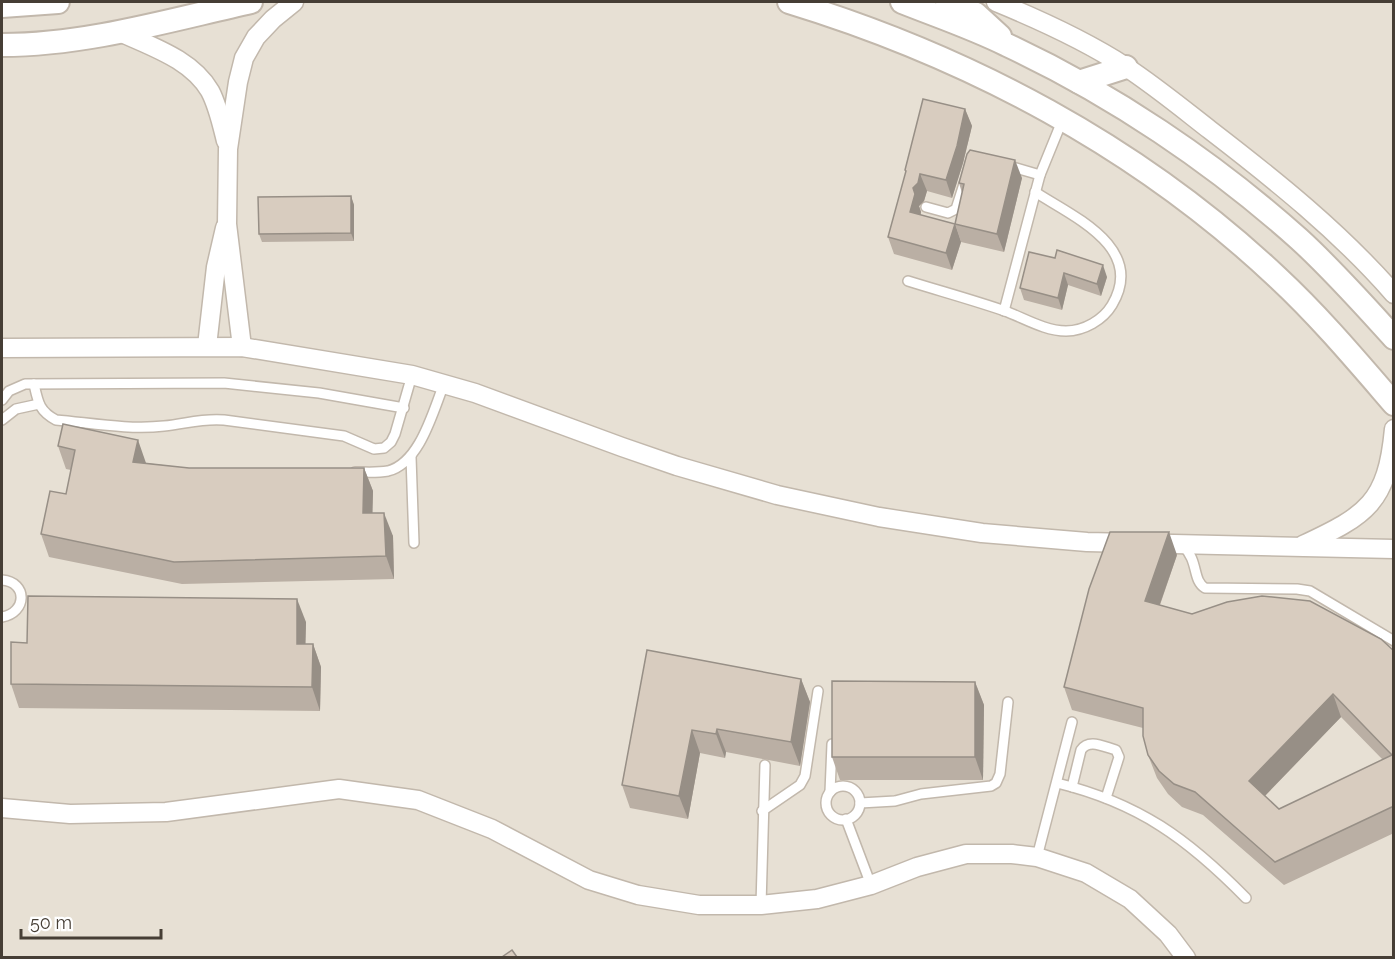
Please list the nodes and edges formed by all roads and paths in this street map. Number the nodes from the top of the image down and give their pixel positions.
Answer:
1 (45, 2) edge
2 (252, 2) edge
3 (294, 2) edge
4 (789, 2) edge
5 (902, 2) edge
6 (947, 2) edge
7 (996, 2) edge
8 (2, 6) edge
9 (823, 7) edge
10 (120, 32) junction
11 (1007, 44) junction
12 (2, 45) edge
13 (1126, 67) junction
14 (1079, 82) junction
15 (1063, 118) junction
16 (228, 149) junction
17 (1002, 164) edge
18 (967, 169) edge
19 (1040, 175) junction
20 (1035, 192) junction
21 (926, 207) dead end
22 (227, 224) junction
23 (908, 281) dead end
24 (1394, 294) edge
25 (1004, 311) junction
26 (1394, 338) edge
27 (207, 346) junction
28 (242, 347) junction
29 (2, 348) edge
30 (412, 375) junction
31 (34, 384) junction
32 (444, 384) junction
33 (2, 400) edge
34 (39, 404) junction
35 (1394, 404) edge
36 (404, 408) junction
37 (2, 420) edge
38 (1394, 429) edge
39 (411, 457) junction
40 (340, 472) edge
41 (414, 543) dead end
42 (1182, 545) junction
43 (1298, 548) junction
44 (1394, 549) edge
45 (1204, 556) junction
46 (2, 580) edge
47 (2, 617) edge
48 (1394, 641) edge
49 (818, 691) dead end
50 (1008, 702) dead end
51 (1072, 722) dead end
52 (832, 735) edge
53 (765, 765) dead end
54 (1057, 783) junction
55 (1072, 787) junction
56 (830, 792) junction
57 (1106, 798) junction
58 (860, 803) junction
59 (2, 808) edge
60 (762, 811) junction
61 (846, 819) junction
62 (1037, 857) junction
63 (871, 885) junction
64 (1246, 898) dead end
65 (761, 904) junction
66 (1186, 957) edge

1 - 8 street
2 - 10 street
3 - 16 street
4 - 9 street
5 - 11 street
6 - 11 street
7 - 13 street
9 - 15 street
10 - 12 street
10 - 16 street
11 - 14 street
13 - 14 street
13 - 24 street
14 - 26 street
15 - 19 lane
15 - 35 street
16 - 22 street
17 - 19 lane
18 - 21 lane
19 - 20 lane
20 - 25 lane
20 - 25 lane
22 - 27 street
22 - 28 street
23 - 25 lane
27 - 28 street
27 - 29 street
28 - 30 street
30 - 32 street
30 - 36 lane
31 - 33 lane
31 - 34 lane
31 - 36 lane
32 - 39 lane
32 - 42 street
34 - 36 lane
34 - 37 lane
38 - 43 street
39 - 40 lane
39 - 41 lane
42 - 45 street
42 - 45 lane
43 - 44 street
43 - 45 street
45 - 48 lane
46 - 47 lane
49 - 60 lane
50 - 58 lane
51 - 54 lane
52 - 56 lane
53 - 60 lane
54 - 55 lane
54 - 62 lane
55 - 57 lane
55 - 57 lane
56 - 58 lane
56 - 61 lane
57 - 64 lane
58 - 61 lane
59 - 65 street
60 - 65 lane
61 - 63 lane
62 - 63 street
62 - 66 street
63 - 65 street

